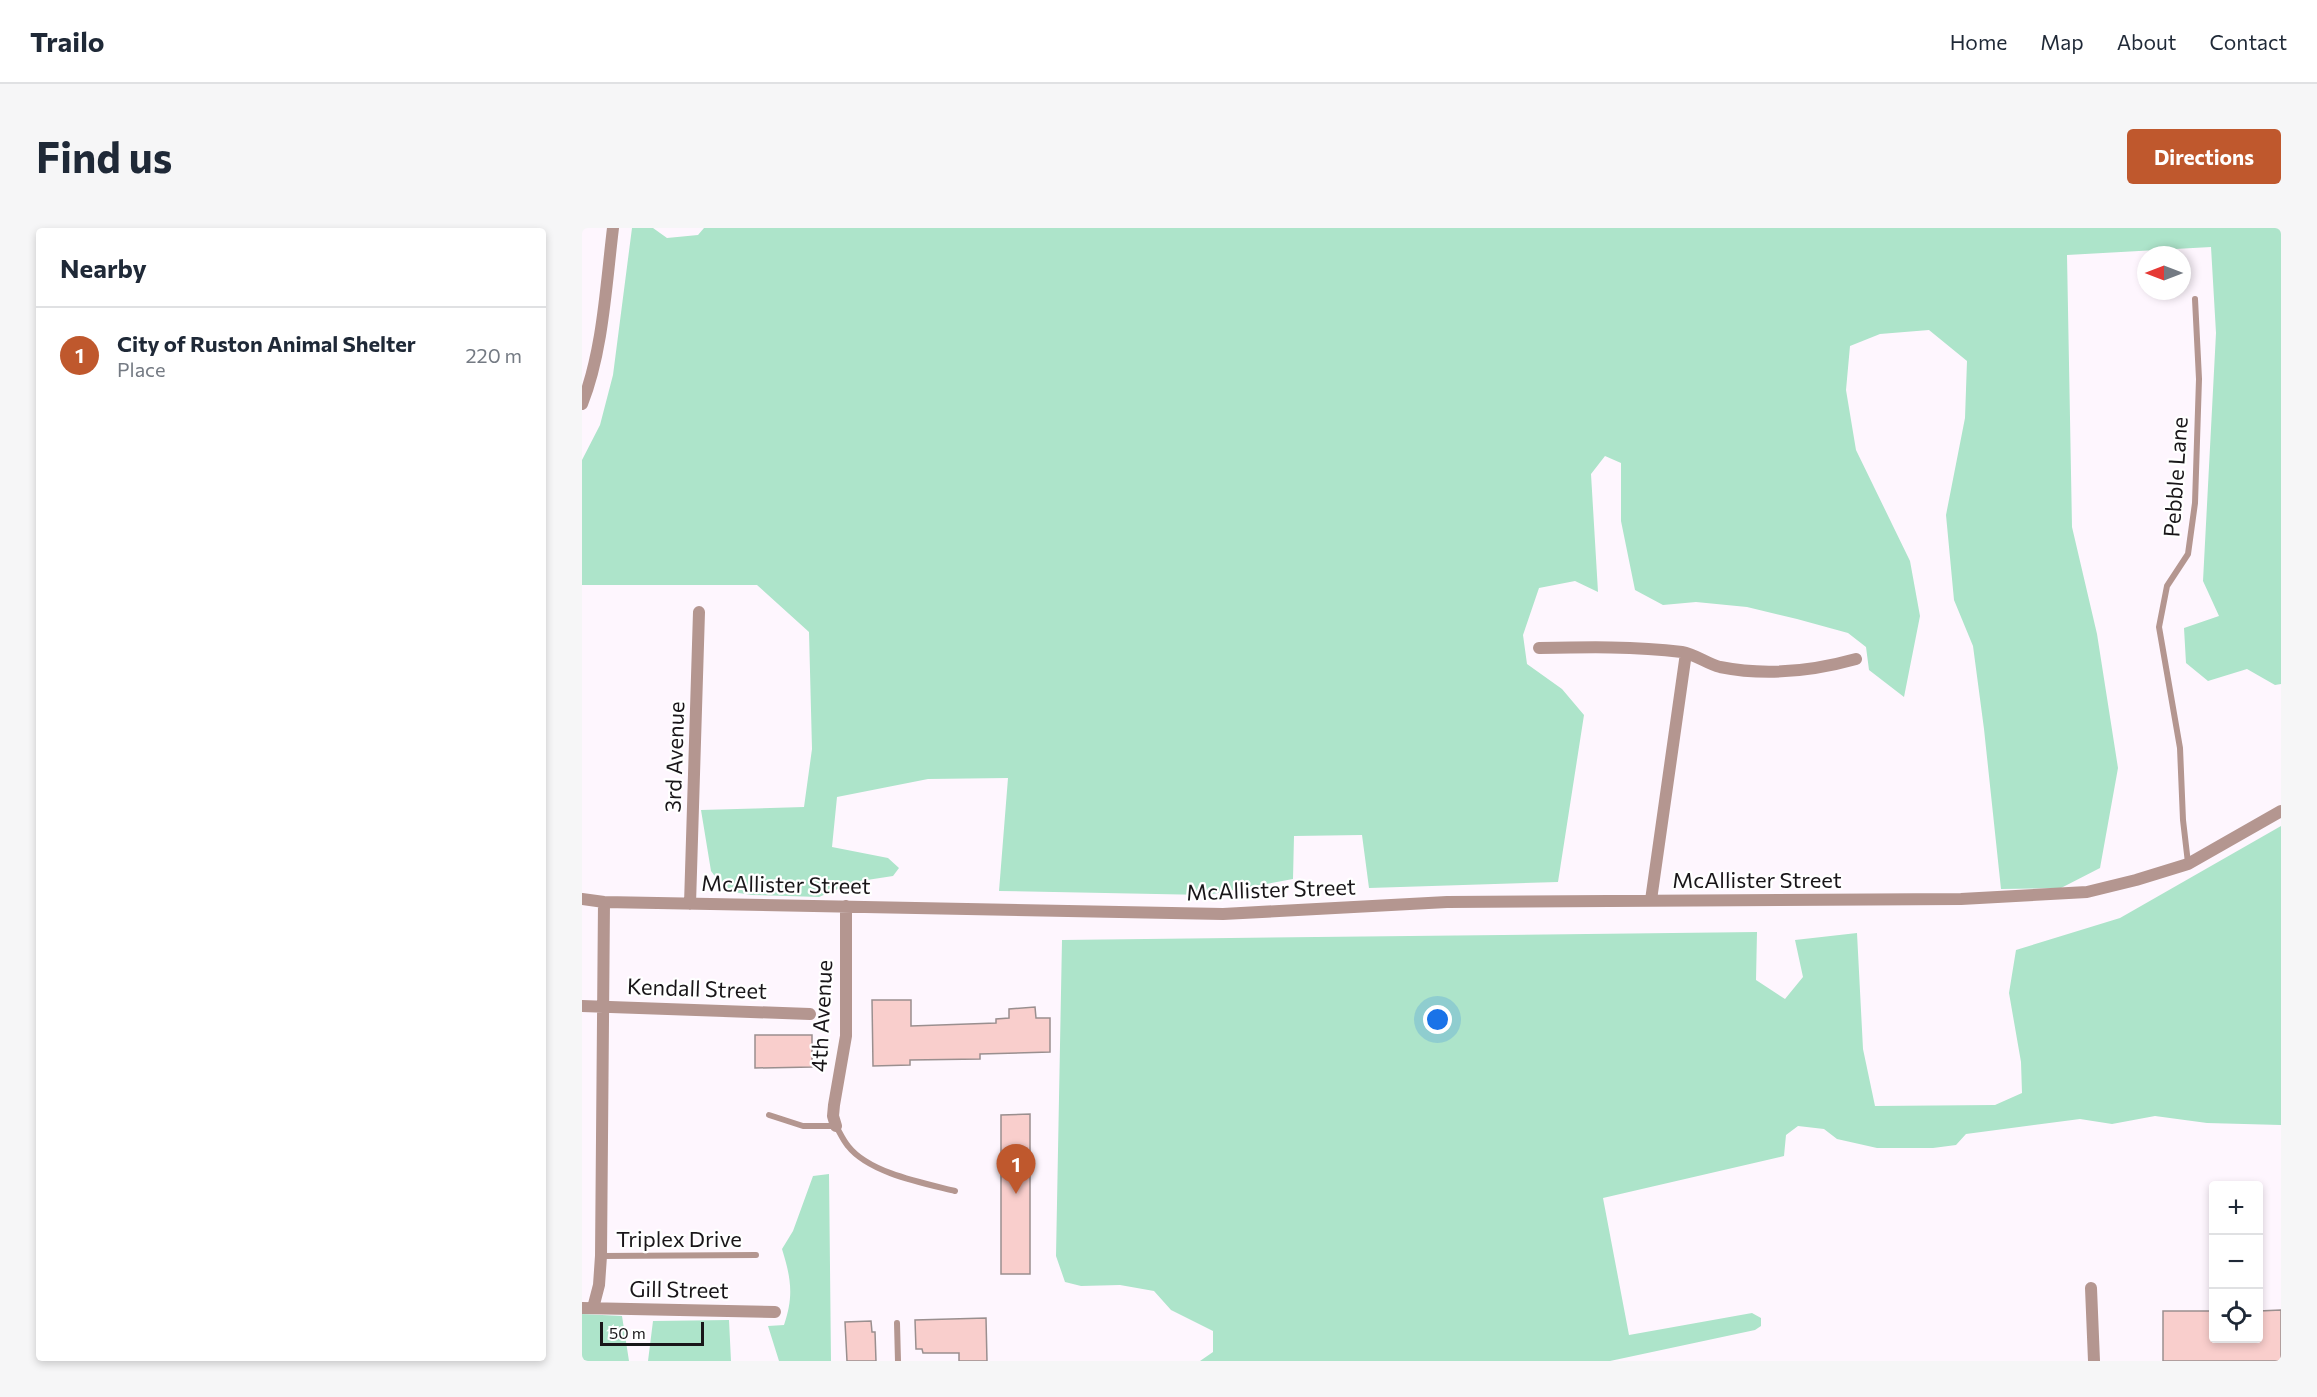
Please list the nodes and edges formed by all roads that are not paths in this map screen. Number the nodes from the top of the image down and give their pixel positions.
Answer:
1 (614, 228) edge
2 (2195, 299) dead end
3 (582, 404) edge
4 (699, 612) dead end
5 (1539, 648) dead end
6 (1686, 653) junction
7 (1856, 659) dead end
8 (2281, 811) edge
9 (2188, 864) junction
10 (582, 899) edge
11 (1651, 900) junction
12 (604, 902) junction
13 (690, 904) junction
14 (846, 906) junction
15 (582, 1006) edge
16 (603, 1006) junction
17 (810, 1014) dead end
18 (769, 1115) dead end
19 (836, 1126) junction
20 (955, 1191) dead end
21 (756, 1255) dead end
22 (601, 1256) junction
23 (2091, 1288) dead end
24 (587, 1308) edge
25 (775, 1312) dead end
26 (897, 1323) dead end
27 (898, 1361) edge
28 (2094, 1361) edge

1 - 3 street
2 - 9 lane, Pebble Lane
4 - 13 street, 3rd Avenue
5 - 6 street
6 - 7 street
6 - 11 street
8 - 9 street, McAllister Street
9 - 11 street, McAllister Street
10 - 12 street, McAllister Street
11 - 14 street, McAllister Street
12 - 13 street, McAllister Street
12 - 16 street
13 - 14 street, McAllister Street
14 - 19 street, 4th Avenue
15 - 16 street, Kendall Street
16 - 17 street, Kendall Street
16 - 22 street
18 - 19 lane
19 - 20 lane
21 - 22 lane, Triplex Drive
22 - 24 street
23 - 28 street
24 - 25 street, Gill Street
26 - 27 lane

